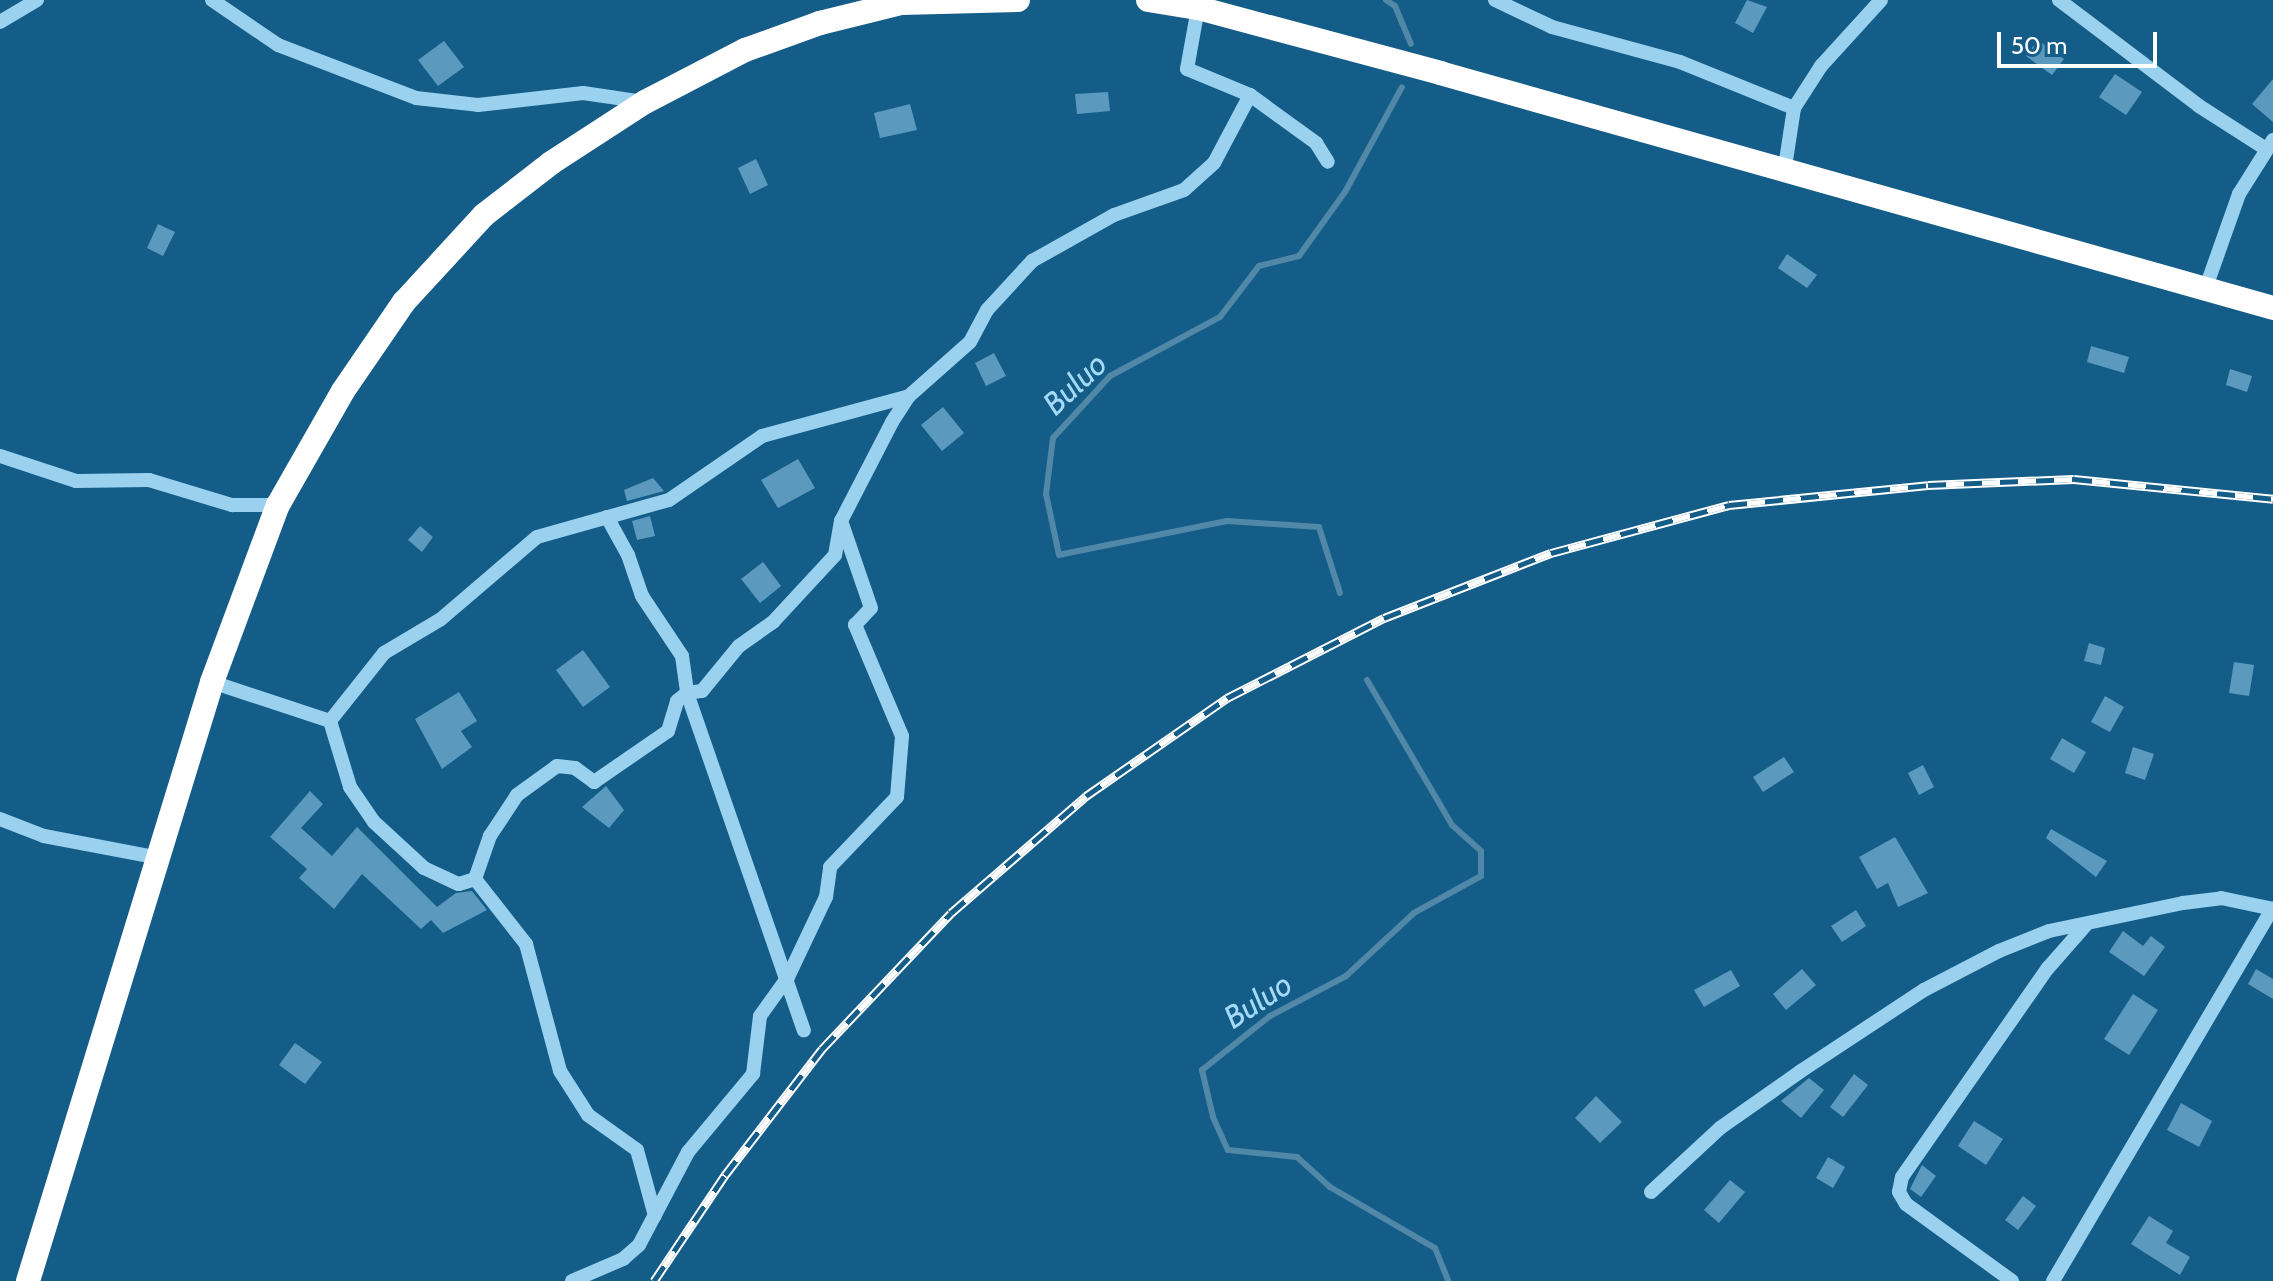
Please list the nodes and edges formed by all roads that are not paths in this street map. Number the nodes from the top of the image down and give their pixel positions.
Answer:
1 (37, 0) edge
2 (212, 0) edge
3 (1018, 0) edge
4 (1148, 0) edge
5 (1495, 0) edge
6 (1881, 0) edge
7 (2059, 0) edge
8 (900, 2) edge
9 (1198, 8) junction
10 (0, 22) edge
11 (1250, 95) junction
12 (645, 102) junction
13 (1794, 108) junction
14 (2270, 144) edge
15 (1328, 162) dead end
16 (1785, 167) junction
17 (2205, 290) junction
18 (2273, 308) edge
19 (909, 396) junction
20 (0, 456) edge
21 (278, 505) junction
22 (607, 517) junction
23 (841, 521) junction
24 (212, 682) junction
25 (687, 693) junction
26 (330, 721) junction
27 (0, 819) edge
28 (159, 858) junction
29 (475, 879) junction
30 (2272, 909) edge
31 (2085, 926) junction
32 (788, 977) junction
33 (804, 1030) dead end
34 (1651, 1192) dead end
35 (655, 1216) junction
36 (28, 1281) edge
37 (572, 1281) edge
38 (2012, 1281) edge
39 (2053, 1281) edge

1 - 10 street
2 - 12 street
3 - 8 highway
4 - 9 highway
5 - 13 street
6 - 13 street
7 - 14 street
8 - 12 highway
9 - 11 street
9 - 16 highway
11 - 15 street
11 - 19 street
12 - 21 highway
13 - 16 street
14 - 17 street
16 - 17 highway
17 - 18 highway
19 - 22 street
19 - 23 street
20 - 21 street
21 - 24 highway
22 - 25 street
22 - 26 street
23 - 25 street
23 - 32 street
24 - 26 street
24 - 28 highway
25 - 29 street
25 - 32 street
26 - 29 street
27 - 28 street
28 - 36 highway
29 - 35 street
30 - 31 street
30 - 39 street
31 - 34 street
31 - 38 street
32 - 33 street
32 - 35 street
35 - 37 street

